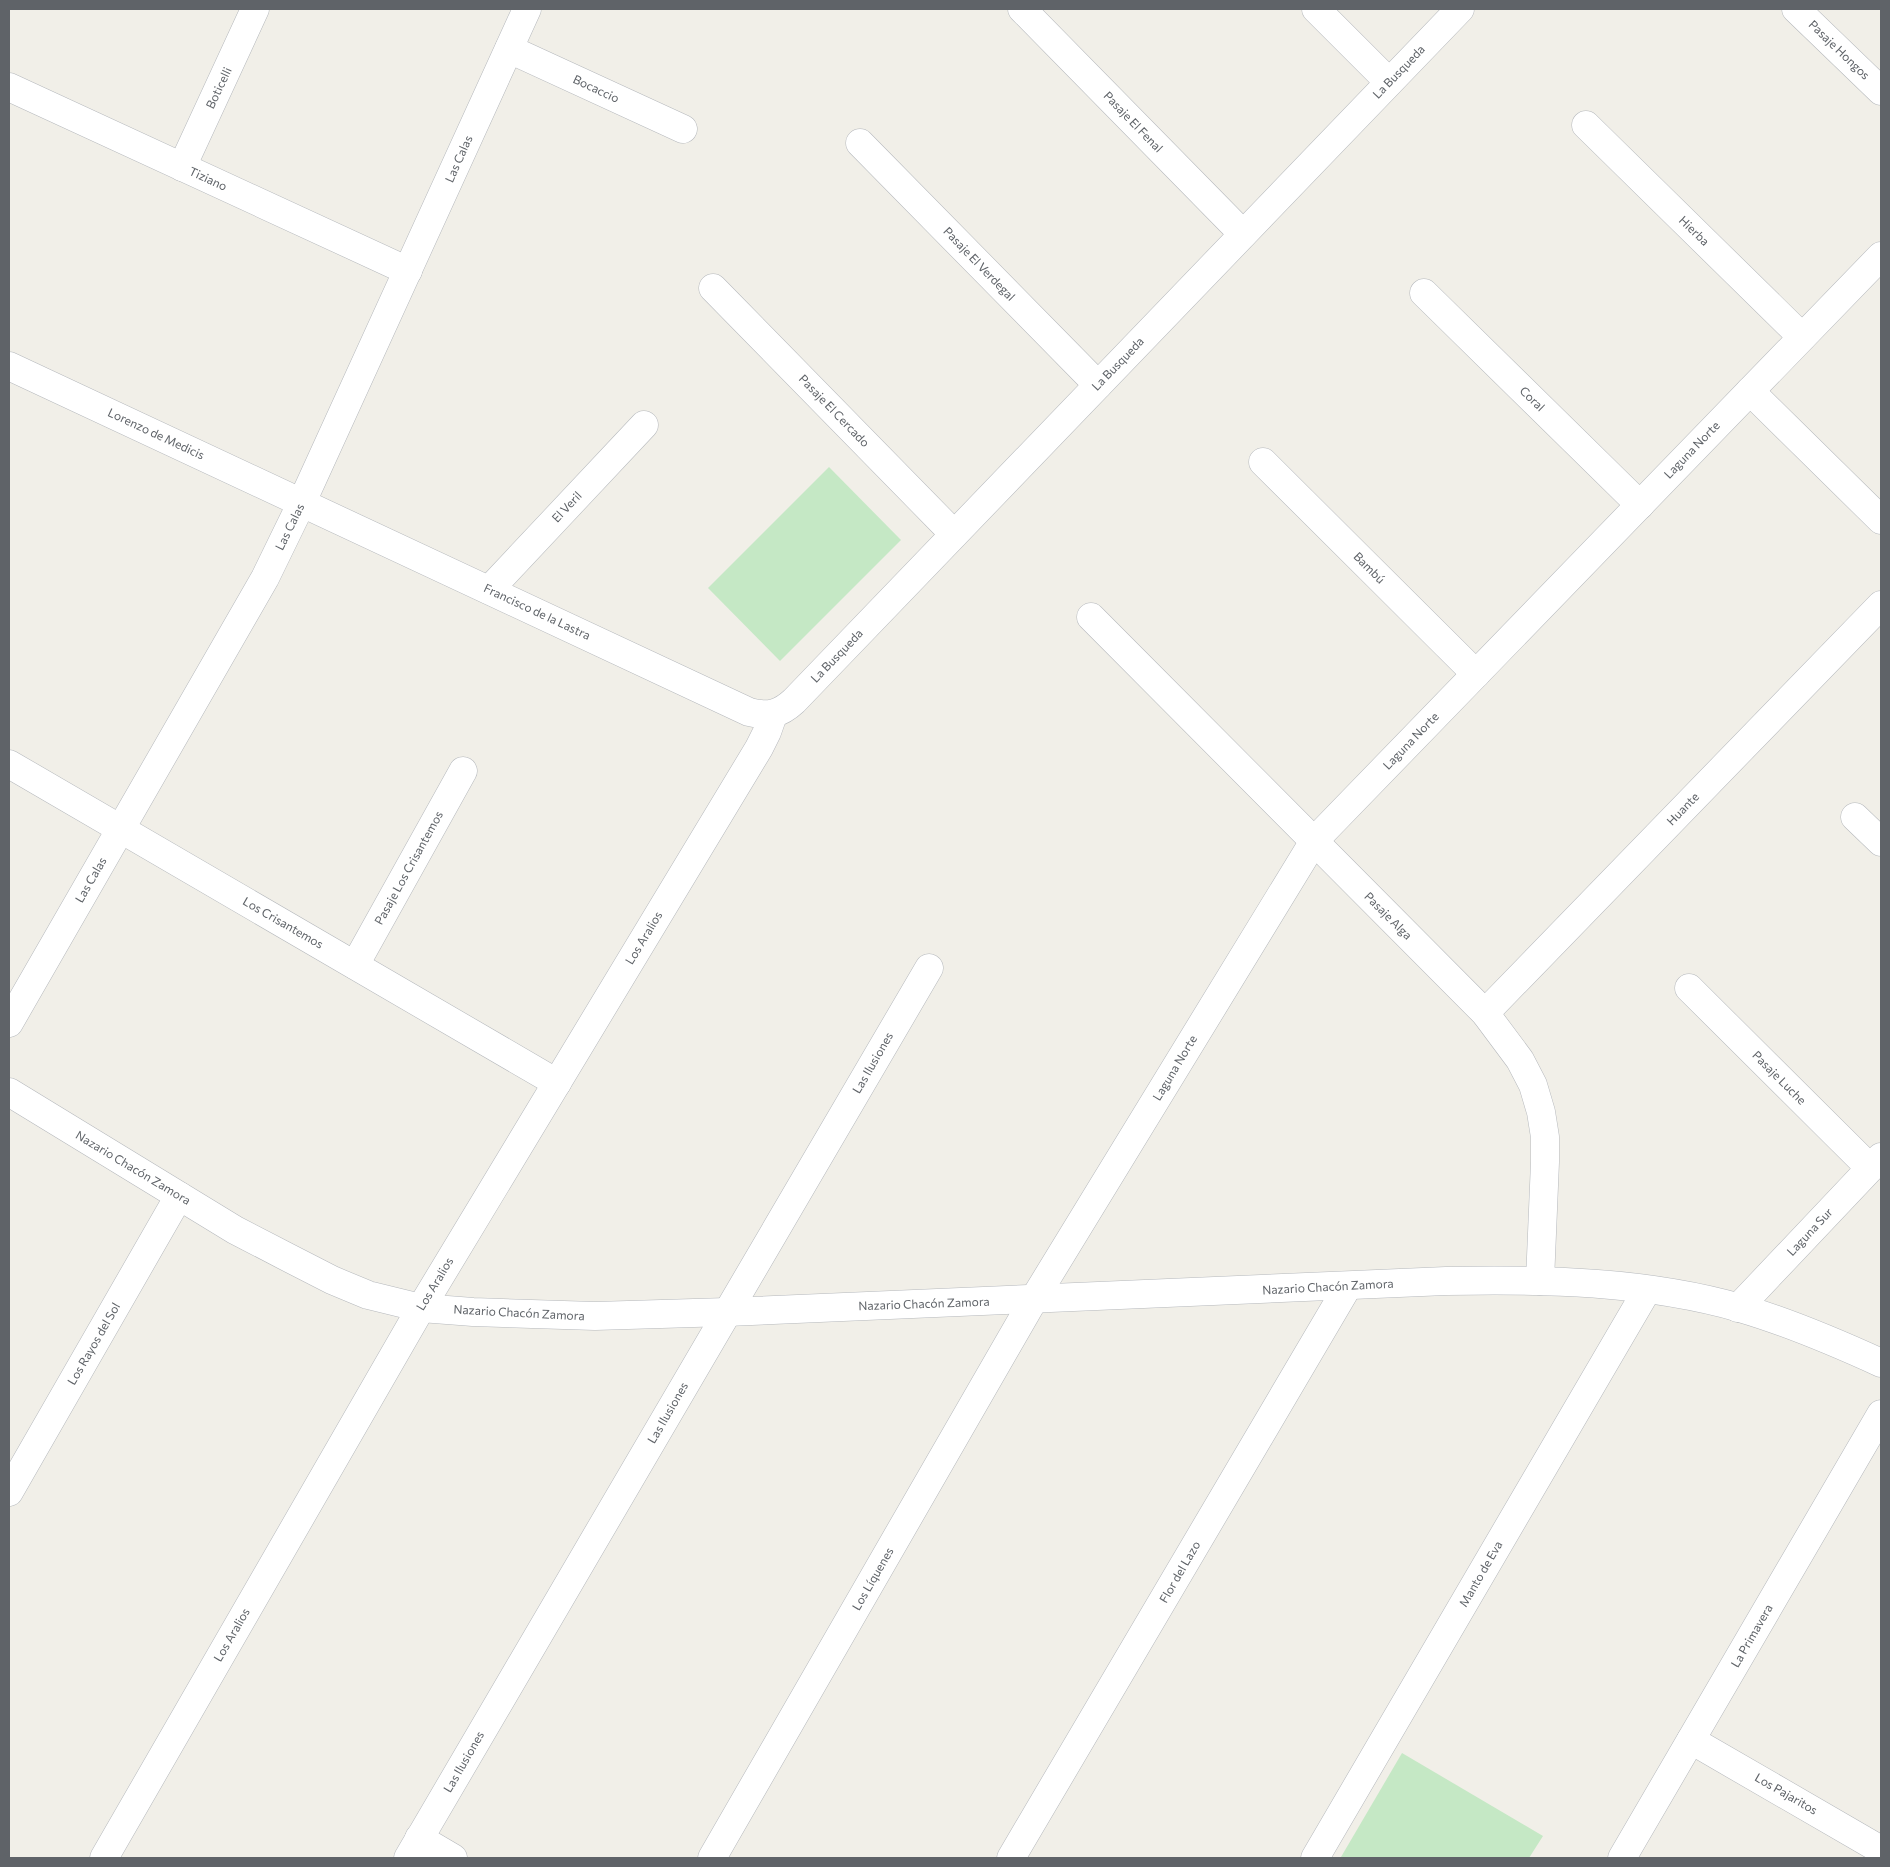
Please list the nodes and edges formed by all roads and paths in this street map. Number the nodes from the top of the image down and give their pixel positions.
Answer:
1 (255, 9) edge
2 (527, 9) edge
3 (1022, 9) edge
4 (1316, 9) edge
5 (1460, 9) edge
6 (1796, 9) edge
7 (508, 49) junction
8 (1389, 82) junction
9 (9, 88) edge
10 (1881, 91) edge
11 (1586, 125) dead end
12 (683, 129) dead end
13 (860, 143) dead end
14 (182, 167) junction
15 (1243, 234) junction
16 (1881, 256) edge
17 (408, 271) junction
18 (713, 288) dead end
19 (1424, 293) dead end
20 (1802, 337) junction
21 (9, 366) edge
22 (1098, 385) junction
23 (1750, 391) junction
24 (644, 425) dead end
25 (1263, 462) dead end
26 (302, 502) junction
27 (1640, 505) junction
28 (1881, 520) edge
29 (954, 534) junction
30 (489, 590) junction
31 (1881, 605) edge
32 (1092, 617) dead end
33 (1476, 674) junction
34 (772, 715) junction
35 (9, 764) edge
36 (462, 770) dead end
37 (1856, 817) dead end
38 (121, 829) junction
39 (1314, 841) junction
40 (1881, 842) edge
41 (355, 965) junction
42 (929, 968) dead end
43 (1689, 988) dead end
44 (1485, 1013) junction
45 (9, 1023) edge
46 (556, 1083) junction
47 (9, 1092) edge
48 (1876, 1162) edge
49 (180, 1196) junction
50 (1540, 1281) junction
51 (1348, 1286) junction
52 (1647, 1290) junction
53 (1034, 1300) junction
54 (421, 1308) junction
55 (1738, 1308) junction
56 (727, 1312) junction
57 (1881, 1363) edge
58 (1881, 1414) edge
59 (9, 1492) edge
60 (1691, 1740) junction
61 (414, 1848) edge
62 (1881, 1850) edge
63 (104, 1858) edge
64 (453, 1858) edge
65 (712, 1858) edge
66 (1011, 1858) edge
67 (1315, 1858) edge
68 (1622, 1858) edge

1 - 14 street, Boticelli
2 - 7 street, Las Calas
3 - 15 street, Pasaje El Fenal
4 - 8 street
5 - 8 street, La Busqueda
6 - 10 street, Pasaje Hongos
7 - 12 street, Bocaccio
7 - 17 street, Las Calas
8 - 15 street, La Busqueda
9 - 14 street, Tiziano
11 - 20 street, Hierba
13 - 22 street, Pasaje El Verdegal
14 - 17 street, Tiziano
15 - 22 street, La Busqueda
16 - 20 street, Laguna Norte
17 - 26 street, Las Calas
18 - 29 street, Pasaje El Cercado
19 - 27 street, Coral
20 - 23 street, Laguna Norte
21 - 26 street, Lorenzo de Medicis
22 - 29 street, La Busqueda
23 - 27 street, Laguna Norte
23 - 28 street
24 - 30 street, El Veril
25 - 33 street, Bambú
26 - 30 street, Francisco de la Lastra
26 - 38 street, Las Calas
27 - 33 street, Laguna Norte
29 - 34 street, La Busqueda
30 - 34 street, Francisco de la Lastra
31 - 44 street, Huante
32 - 39 street, Pasaje Alga
33 - 39 street, Laguna Norte
34 - 46 street, Los Aralios
35 - 38 street, Los Crisantemos
36 - 41 street, Pasaje Los Crisantemos
37 - 40 street
38 - 41 street, Los Crisantemos
38 - 45 street, Las Calas
39 - 44 street, Pasaje Alga
39 - 53 street, Laguna Norte
41 - 46 street, Los Crisantemos
42 - 56 street, Las Ilusiones
43 - 48 street, Pasaje Luche
44 - 50 street, Pasaje Alga
46 - 54 street, Los Aralios
47 - 49 street, Nazario Chacón Zamora
48 - 55 street, Laguna Sur
49 - 54 street, Nazario Chacón Zamora
49 - 59 street, Los Rayos del Sol
50 - 51 street, Nazario Chacón Zamora
50 - 52 street, Nazario Chacón Zamora
51 - 53 street, Nazario Chacón Zamora
51 - 66 street, Flor del Lazo
52 - 55 street, Nazario Chacón Zamora
52 - 67 street, Manto de Eva
53 - 56 street, Nazario Chacón Zamora
53 - 65 street, Los Líquenes
54 - 56 street, Nazario Chacón Zamora
54 - 63 street, Los Aralios
55 - 57 street, Nazario Chacón Zamora
56 - 61 street, Las Ilusiones
58 - 60 street, La Primavera
60 - 62 street, Los Pajaritos
60 - 68 street, La Primavera
61 - 64 street

